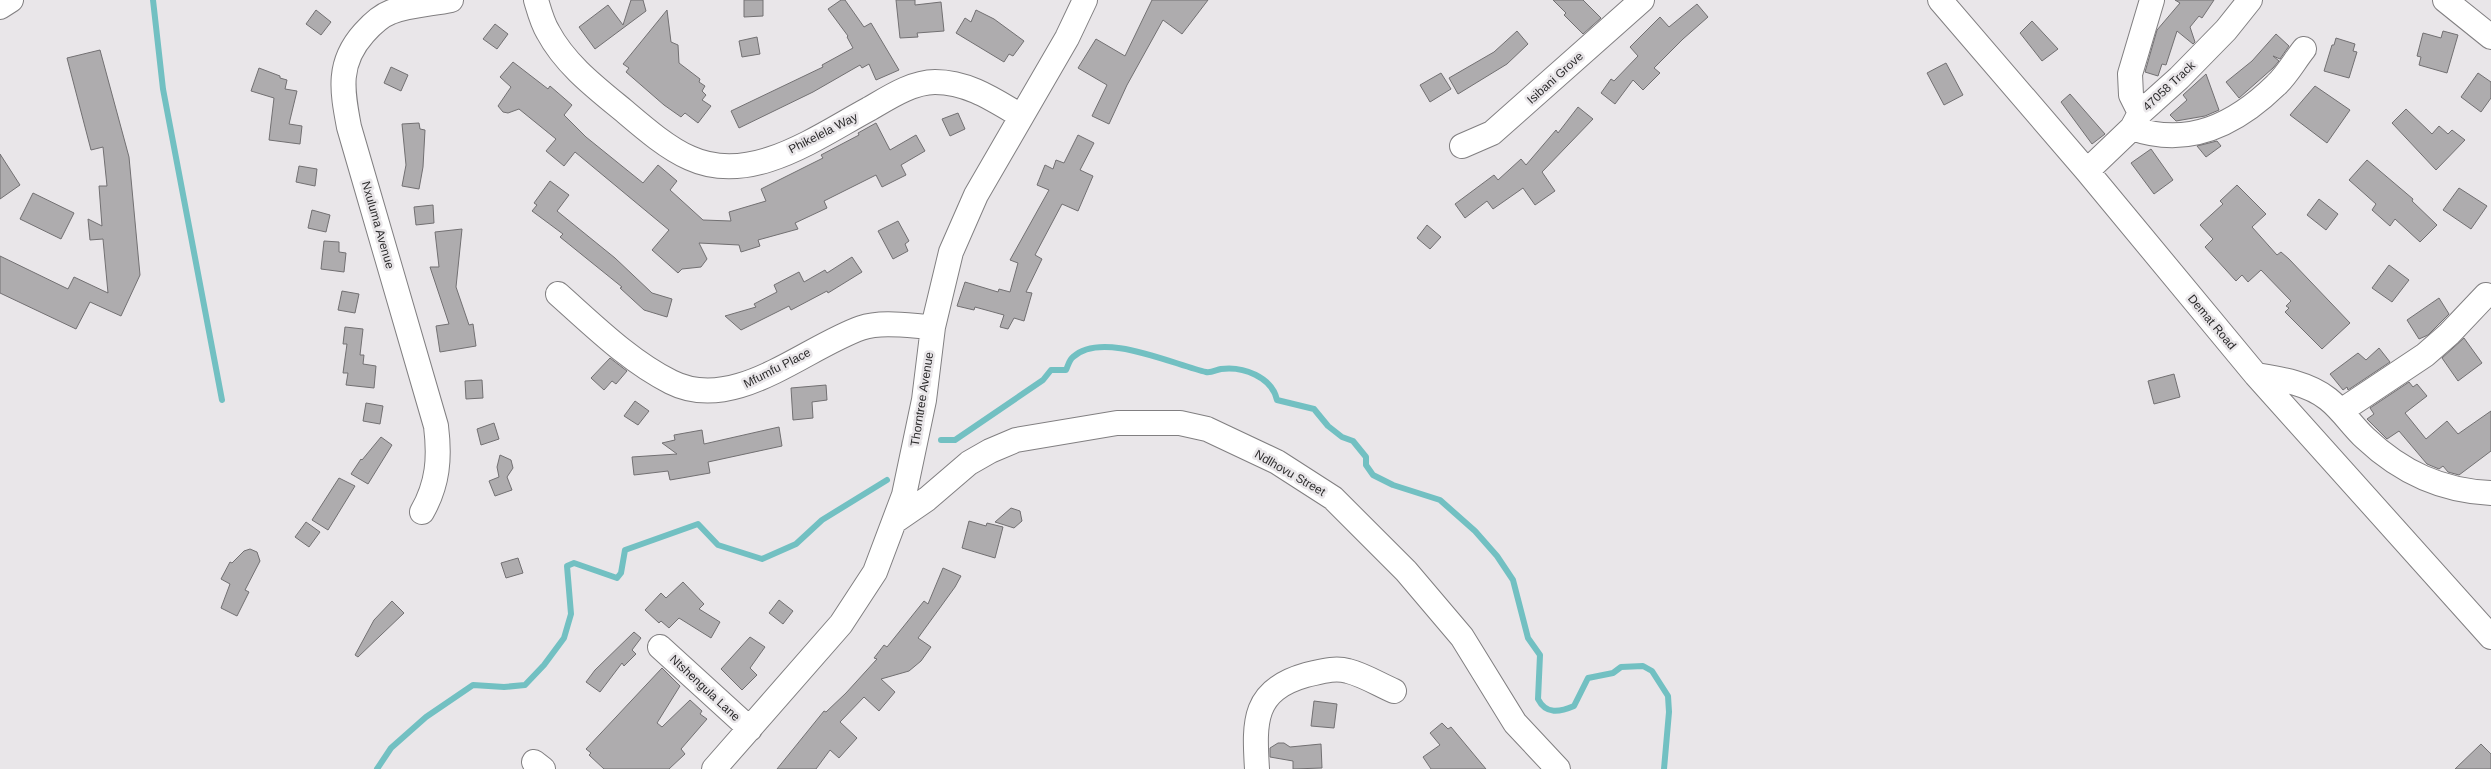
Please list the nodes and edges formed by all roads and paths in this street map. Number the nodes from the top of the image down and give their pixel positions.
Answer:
1 (10, 0) edge
2 (451, 0) edge
3 (536, 0) edge
4 (1085, 0) edge
5 (1642, 0) edge
6 (1940, 0) edge
7 (2152, 0) edge
8 (2250, 0) edge
9 (2445, 0) edge
10 (0, 7) edge
11 (2491, 37) edge
12 (2304, 49) dead end
13 (1021, 116) junction
14 (2136, 121) junction
15 (1462, 146) dead end
16 (2087, 171) junction
17 (558, 294) dead end
18 (2486, 295) dead end
19 (933, 327) junction
20 (2256, 375) junction
21 (2341, 411) junction
22 (2491, 493) edge
23 (422, 512) dead end
24 (895, 521) junction
25 (2488, 630) edge
26 (660, 647) dead end
27 (1394, 691) dead end
28 (750, 729) junction
29 (714, 769) edge
30 (1257, 769) edge
31 (1558, 769) edge

1 - 10 street
2 - 23 street, Nxuluma Avenue
3 - 13 street, Phikelela Way
4 - 13 street, Thorntree Avenue
5 - 15 street, Isibani Grove
6 - 16 street, Demat Road
7 - 14 street
8 - 14 street, 47058 Track
9 - 11 street
12 - 14 street
13 - 19 street, Thorntree Avenue
14 - 16 street, 47058 Track
16 - 20 street, Demat Road
17 - 19 street, Mfumfu Place
18 - 21 street
19 - 24 street, Thorntree Avenue
20 - 21 street
20 - 25 street, Demat Road
21 - 22 street
24 - 28 street, Thorntree Avenue
24 - 31 street, Ndlhovu Street
26 - 28 street, Ntshengula Lane
27 - 30 street
28 - 29 street, Thorntree Avenue

